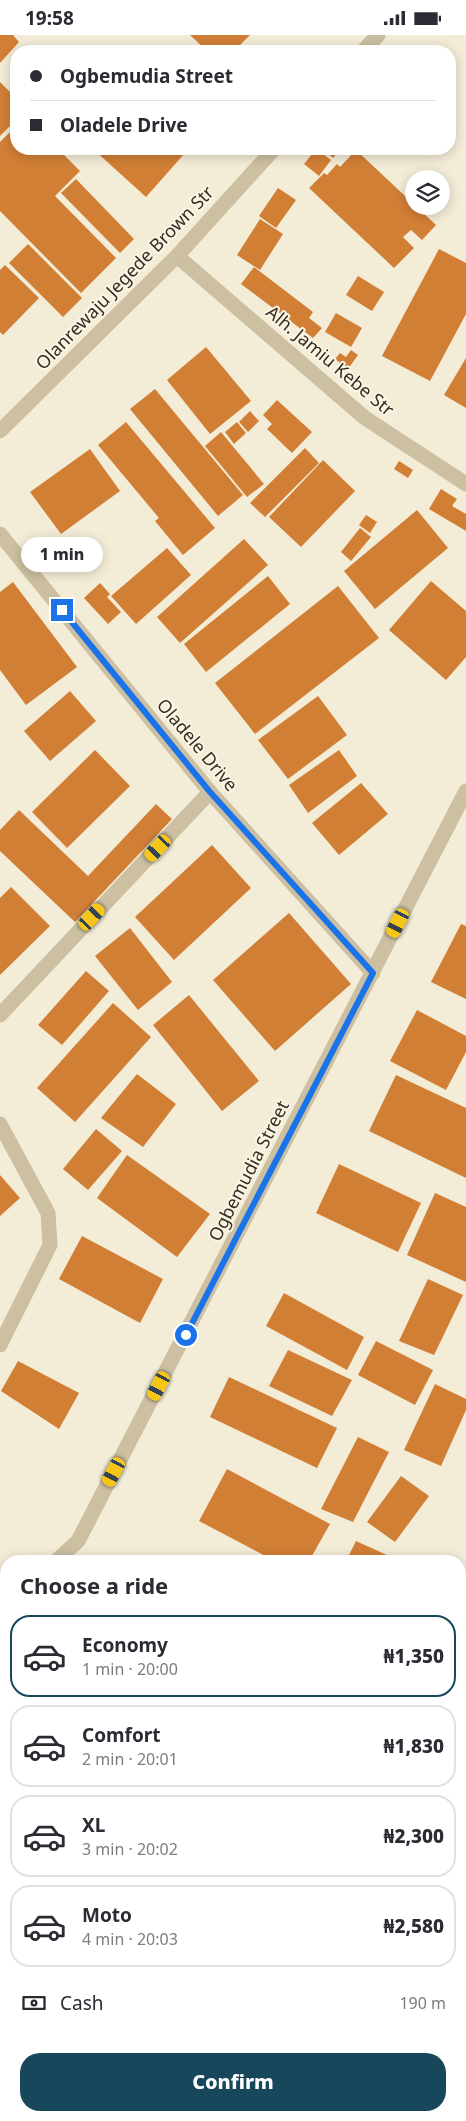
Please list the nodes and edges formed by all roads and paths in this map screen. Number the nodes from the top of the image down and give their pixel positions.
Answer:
1 (378, 35) edge
2 (369, 45) edge
3 (269, 155) edge
4 (177, 256) junction
5 (0, 431) edge
6 (466, 484) edge
7 (0, 534) edge
8 (466, 791) edge
9 (210, 792) junction
10 (373, 973) junction
11 (0, 1015) edge
12 (0, 1125) edge
13 (0, 1345) edge
14 (63, 1555) edge

1 - 2 street
3 - 4 street, Olanrewaju Jegede Brown Str
4 - 5 street, Olanrewaju Jegede Brown Str
4 - 6 street, Alh. Jamiu Kebe Str
7 - 9 street, Oladele Drive
8 - 10 street, Ogbemudia Street
9 - 10 street, Oladele Drive
9 - 11 street
10 - 14 street, Ogbemudia Street
12 - 13 street

